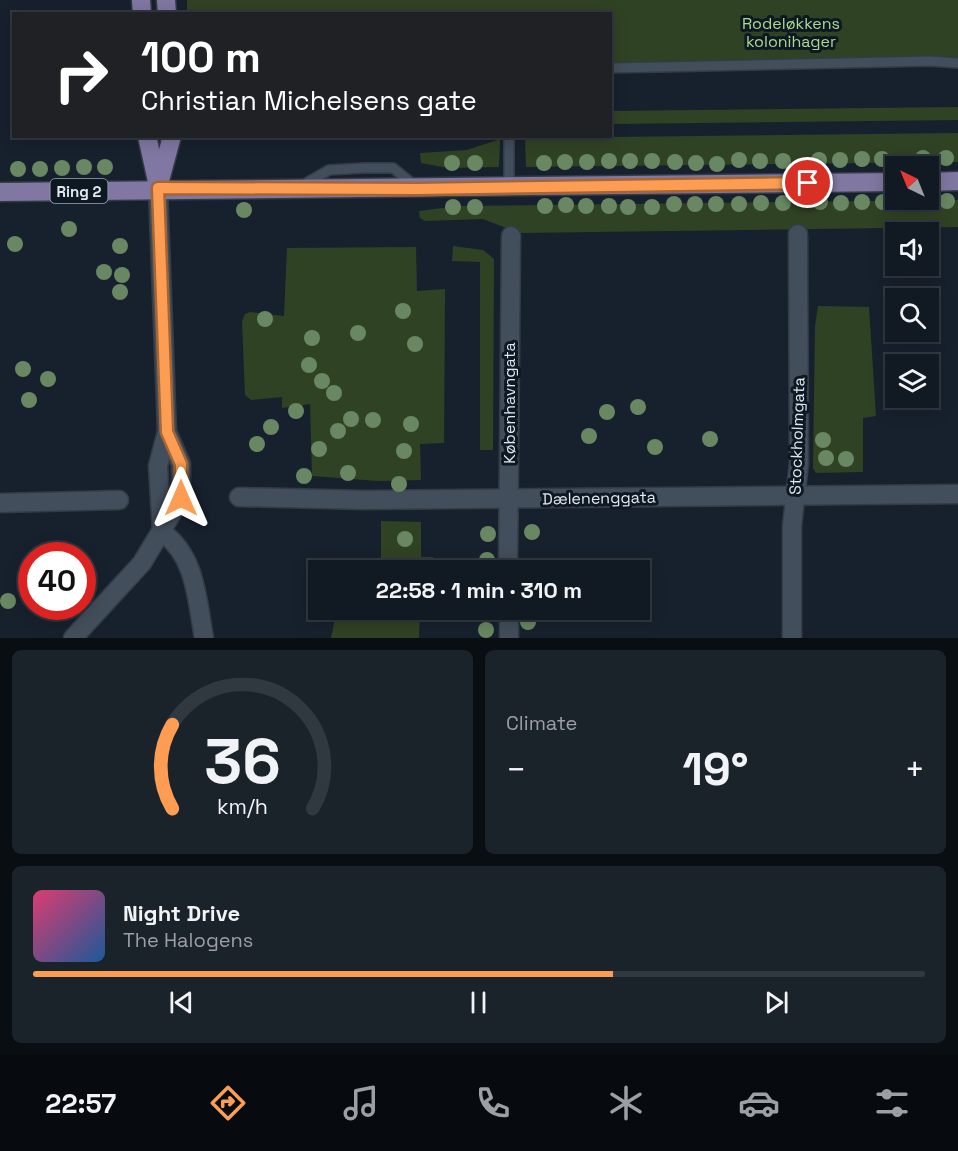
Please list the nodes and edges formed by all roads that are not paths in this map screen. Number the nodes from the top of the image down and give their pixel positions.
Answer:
1 (958, 63) edge
2 (612, 68) edge
3 (147, 138) edge
4 (171, 138) edge
5 (509, 138) edge
6 (958, 181) edge
7 (885, 182) edge
8 (939, 182) edge
9 (509, 186) junction
10 (158, 188) junction
11 (0, 192) edge
12 (798, 234) dead end
13 (511, 236) dead end
14 (958, 494) edge
15 (796, 496) junction
16 (239, 497) dead end
17 (508, 498) junction
18 (118, 500) dead end
19 (0, 503) edge
20 (162, 532) junction
21 (508, 560) edge
22 (509, 620) edge
23 (73, 638) edge
24 (204, 638) edge
25 (509, 638) edge
26 (792, 638) edge

1 - 2 lane
3 - 10 main road
4 - 10 main road
5 - 9 lane
6 - 8 main road
7 - 9 main road, Ring 2
9 - 10 main road, Ring 2
10 - 11 main road, Ring 2
10 - 20 street
12 - 15 street, Stockholmgata
13 - 17 street, Københavngata
14 - 15 street, Dælenenggata
15 - 17 street, Dælenenggata
15 - 26 street, Stockholmgata
16 - 17 street, Dælenenggata
17 - 21 street, Københavngata
18 - 19 street
20 - 23 street
20 - 24 street
22 - 25 street

